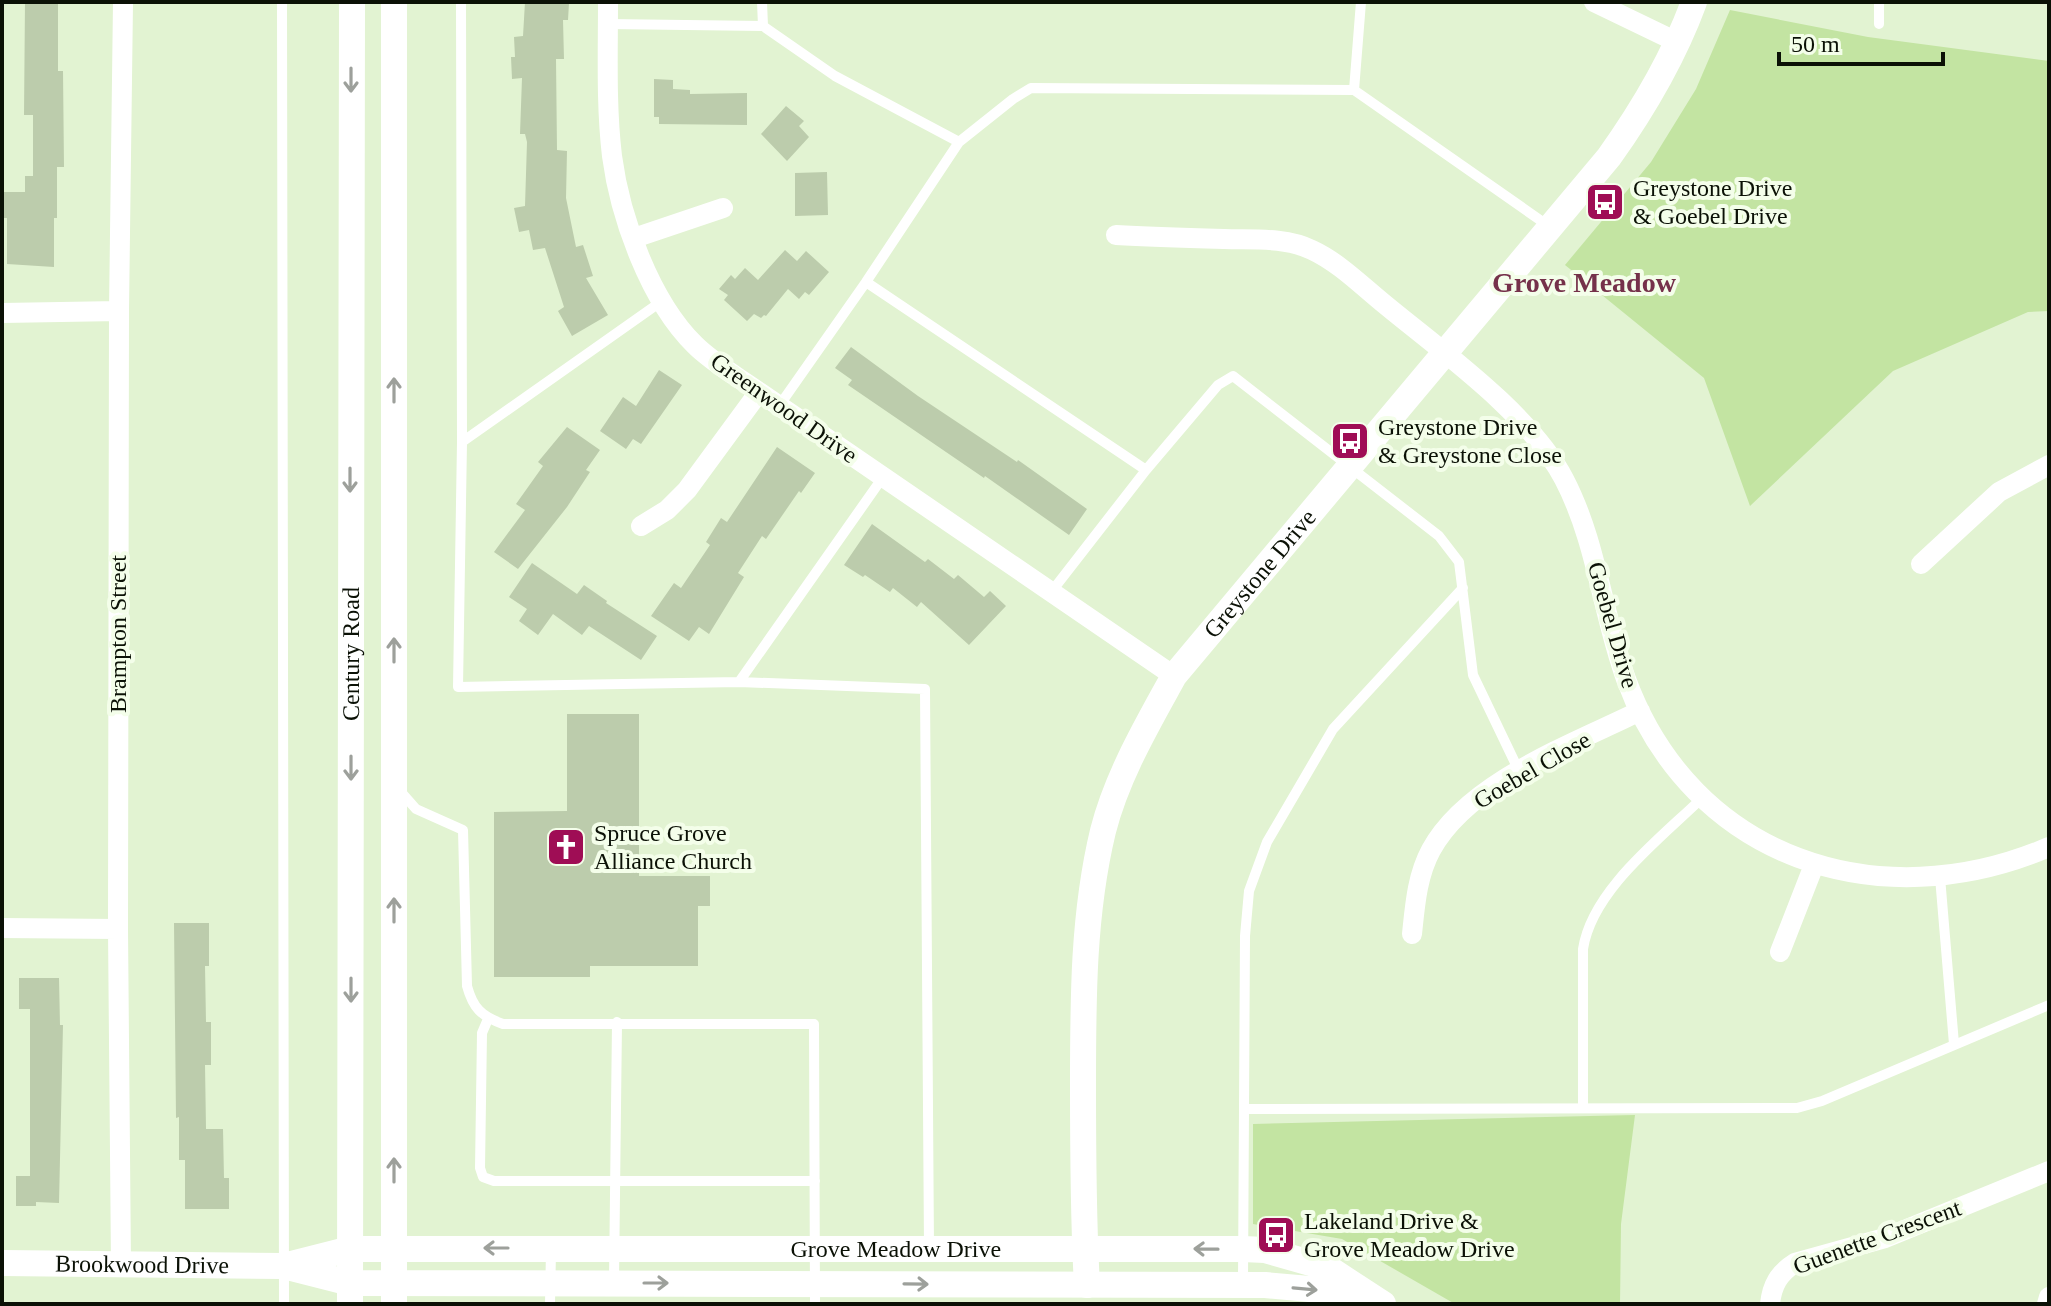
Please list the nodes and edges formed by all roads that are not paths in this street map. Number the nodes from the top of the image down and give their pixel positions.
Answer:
1 (123, 2) edge
2 (282, 2) edge
3 (352, 2) edge
4 (394, 2) edge
5 (461, 2) edge
6 (608, 2) edge
7 (762, 2) edge
8 (1361, 2) edge
9 (1594, 2) edge
10 (1694, 2) edge
11 (1879, 2) edge
12 (608, 24) junction
13 (1879, 24) dead end
14 (763, 26) junction
15 (1679, 43) junction
16 (1354, 90) junction
17 (959, 142) junction
18 (723, 208) dead end
19 (1552, 228) junction
20 (1116, 235) dead end
21 (634, 238) junction
22 (866, 282) junction
23 (662, 301) junction
24 (119, 311) junction
25 (2, 313) edge
26 (1444, 353) junction
27 (759, 392) junction
28 (779, 406) junction
29 (462, 442) junction
30 (2049, 465) edge
31 (1349, 467) junction
32 (1146, 470) junction
33 (883, 477) junction
34 (641, 526) dead end
35 (1921, 564) dead end
36 (1463, 588) junction
37 (1052, 591) junction
38 (1174, 676) junction
39 (739, 682) junction
40 (1640, 711) junction
41 (1519, 771) junction
42 (394, 778) junction
43 (1702, 798) junction
44 (2049, 847) edge
45 (1814, 865) junction
46 (1940, 877) junction
47 (2, 928) edge
48 (118, 929) junction
49 (1412, 934) dead end
50 (1780, 952) dead end
51 (2049, 1005) edge
52 (488, 1019) junction
53 (617, 1022) junction
54 (1954, 1044) junction
55 (1583, 1107) junction
56 (1244, 1109) junction
57 (2047, 1178) edge
58 (815, 1181) junction
59 (615, 1182) junction
60 (551, 1247) junction
61 (615, 1247) junction
62 (816, 1247) junction
63 (929, 1247) junction
64 (394, 1248) junction
65 (1085, 1248) junction
66 (350, 1249) junction
67 (1243, 1249) junction
68 (2, 1263) edge
69 (121, 1265) junction
70 (283, 1266) junction
71 (614, 1283) junction
72 (1244, 1286) junction
73 (816, 1293) edge
74 (350, 1294) edge
75 (394, 1294) edge
76 (550, 1294) edge
77 (1087, 1295) edge
78 (2049, 1297) edge
79 (284, 1304) edge
80 (1382, 1304) edge
81 (1770, 1304) edge
82 (2047, 1304) edge

1 - 24 street, Brampton Street
2 - 70 lane
3 -> 66 street, Century Road
42 -> 4 street, Century Road
5 - 29 lane
6 - 12 street, Greenwood Drive
7 - 14 lane
8 - 16 lane
9 - 15 street
10 - 15 street, Greystone Drive
11 - 13 lane
12 - 14 lane
12 - 21 street, Greenwood Drive
14 - 17 lane
15 - 19 street, Greystone Drive
16 - 17 lane
16 - 19 lane
17 - 22 lane
18 - 21 street
19 - 26 street, Greystone Drive
20 - 26 street, Goebel Drive
21 - 23 street, Greenwood Drive
22 - 28 lane
22 - 32 lane
23 - 27 street, Greenwood Drive
23 - 29 lane
24 - 25 street
24 - 48 street, Brampton Street
26 - 31 street, Greystone Drive
26 - 40 street, Goebel Drive
27 - 28 street, Greenwood Drive
27 - 34 street
28 - 33 street, Greenwood Drive
29 - 39 lane
30 - 35 street
31 - 32 lane
31 - 36 lane
31 - 38 street, Greystone Drive
32 - 37 lane
33 - 37 street, Greenwood Drive
33 - 39 lane
36 - 41 lane
36 - 56 lane
37 - 38 street, Greenwood Drive
38 - 65 street, Greystone Drive
39 - 63 lane
40 - 41 street, Goebel Close
40 - 43 street, Goebel Drive
41 - 49 street, Goebel Close
42 - 52 lane
64 -> 42 street, Century Road
43 - 45 street, Goebel Drive
43 - 55 lane
44 - 46 street, Goebel Drive
45 - 46 street, Goebel Drive
45 - 50 street
46 - 54 lane
47 - 48 street
48 - 69 street, Brampton Street
51 - 54 lane
52 - 53 lane
52 - 59 lane
53 - 58 lane
53 - 59 lane
54 - 55 lane
55 - 56 lane
56 - 67 lane
57 - 81 street, Guenette Crescent
58 - 59 lane
58 - 62 lane
59 - 61 lane
60 - 61 street, Grove Meadow Drive
60 -> 64 street, Grove Meadow Drive
60 - 76 lane
61 - 62 street, Grove Meadow Drive
61 - 71 lane
62 - 63 street, Grove Meadow Drive
62 - 73 lane
63 - 65 street, Grove Meadow Drive
64 - 66 street, Grove Meadow Drive
64 - 75 street, Century Road
67 -> 65 street, Grove Meadow Drive
65 - 77 street, Greystone Drive
66 - 70 street, Brookwood Drive
66 - 74 street, Century Road
67 - 72 lane
67 - 80 street, Grove Meadow Drive
68 - 69 street, Brookwood Drive
69 - 70 street, Brookwood Drive
70 - 74 street, Brookwood Drive
70 - 79 lane
71 -> 73 street, Grove Meadow Drive
71 - 76 street, Grove Meadow Drive
72 - 77 street, Grove Meadow Drive
72 -> 80 street, Grove Meadow Drive
73 -> 77 street, Grove Meadow Drive
74 - 75 street, Grove Meadow Drive
75 - 76 street, Grove Meadow Drive
78 - 82 street

